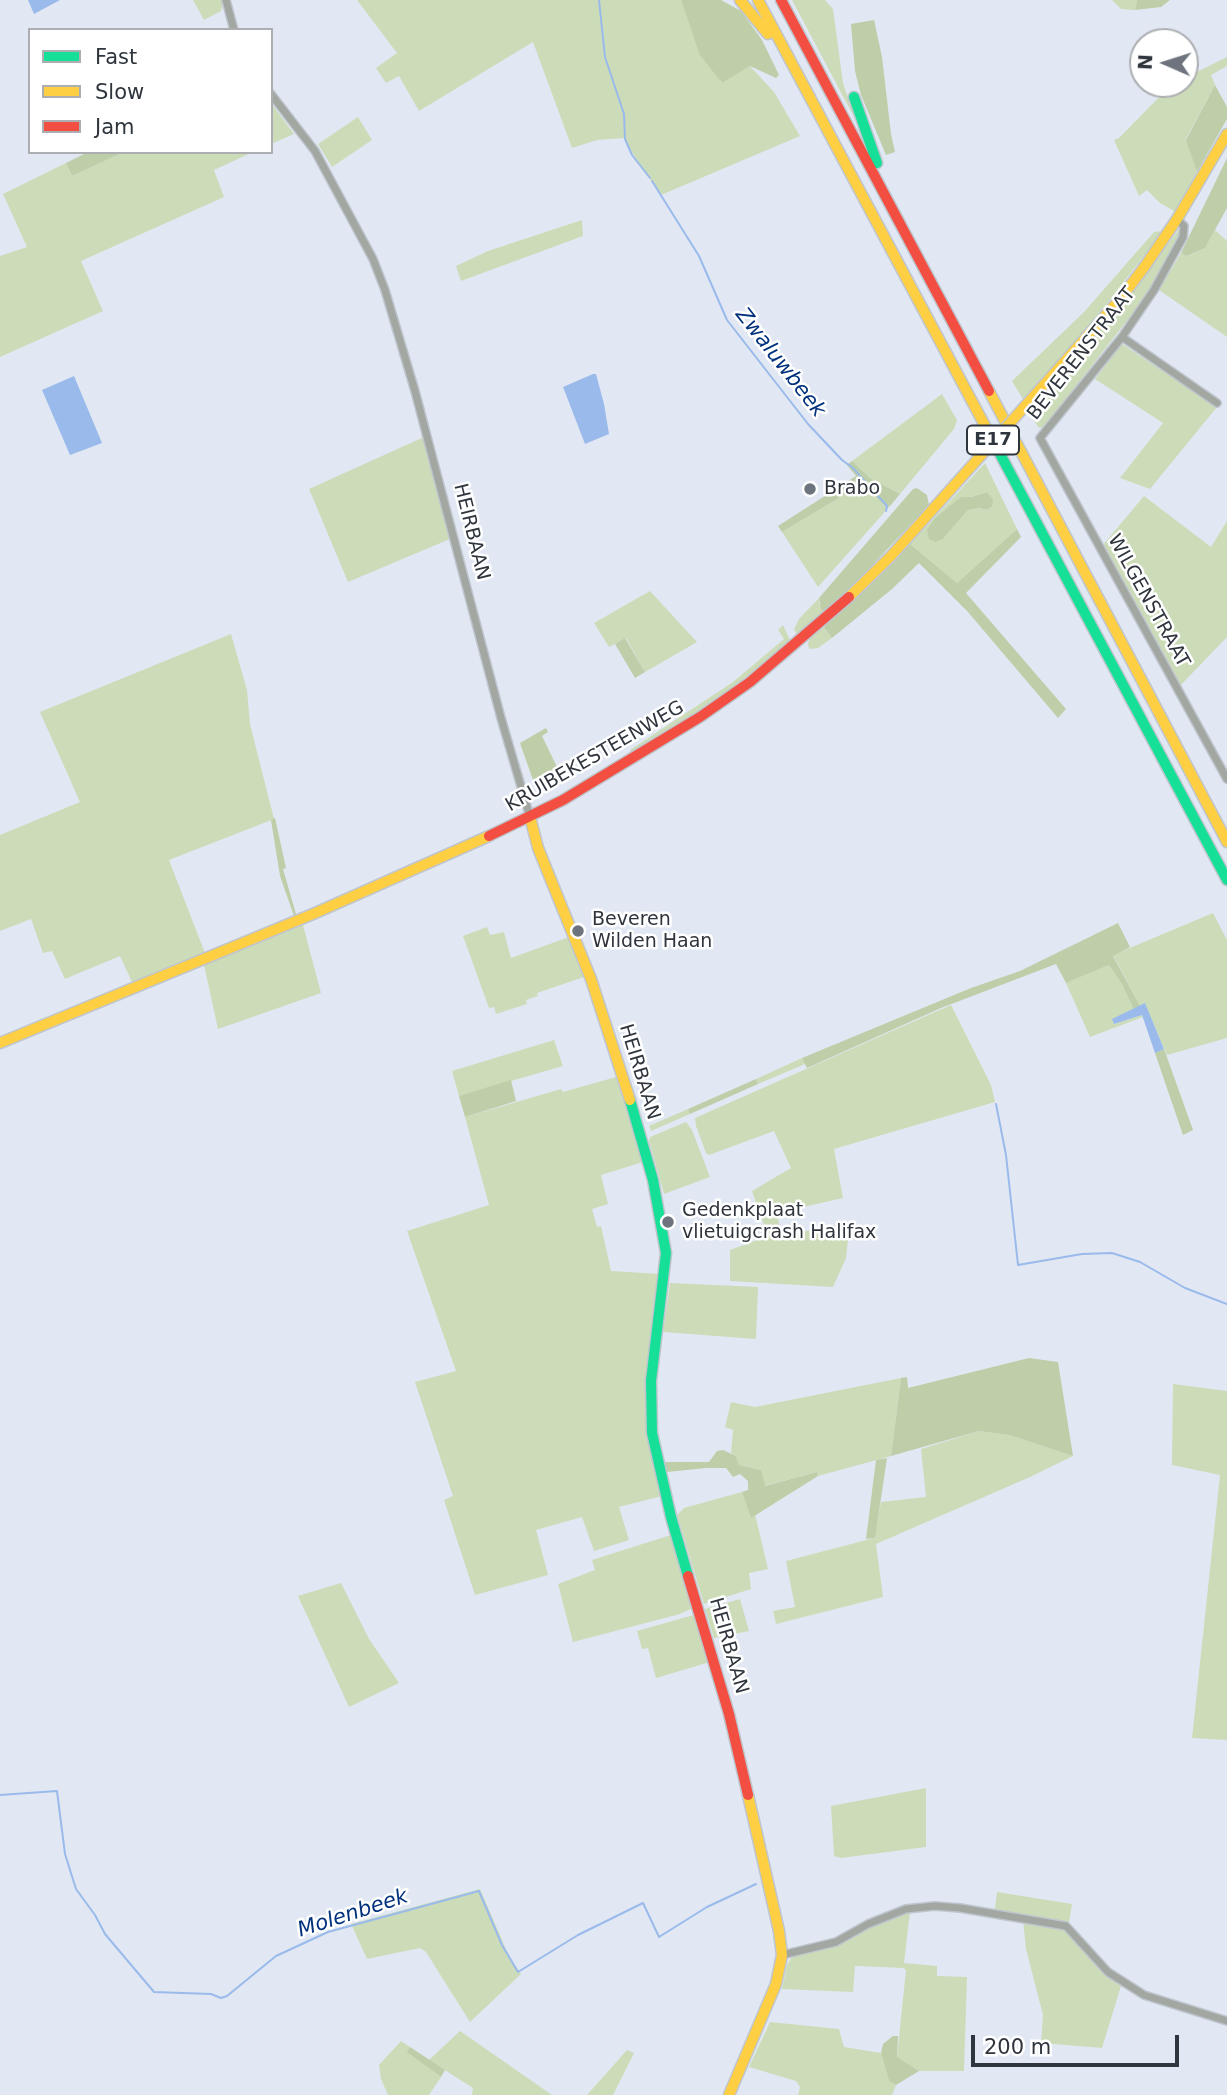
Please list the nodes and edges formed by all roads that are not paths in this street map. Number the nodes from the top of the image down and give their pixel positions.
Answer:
1 (226, 0) edge
2 (740, 0) edge
3 (758, 0) edge
4 (781, 0) edge
5 (233, 28) edge
6 (806, 88) junction
7 (273, 97) edge
8 (854, 97) dead end
9 (1227, 134) edge
10 (887, 195) junction
11 (1177, 219) junction
12 (1122, 337) junction
13 (1035, 395) joint
14 (1217, 403) dead end
15 (1040, 438) joint
16 (1227, 779) edge
17 (530, 817) junction
18 (1227, 842) edge
19 (1227, 880) edge
20 (0, 1043) edge
21 (782, 1955) junction
22 (1227, 2021) edge
23 (729, 2095) edge

1 - 5 street
2 - 6 main road
3 - 6 main road, E17
4 - 10 main road, E17
6 - 19 main road, E17
7 - 17 street, HEIRBAAN
8 - 10 main road
9 - 11 main road, BEVERENSTRAAT
10 - 18 main road, E17
11 - 12 street, BEVERENSTRAAT
11 - 13 main road, BEVERENSTRAAT
12 - 14 street
12 - 15 street, BEVERENSTRAAT
13 - 17 main road, KRUIBEKESTEENWEG, bridge
15 - 16 street, WILGENSTRAAT
17 - 20 main road, KRUIBEKESTEENWEG
17 - 21 main road, HEIRBAAN
21 - 22 street
21 - 23 main road, HEIRBAAN

